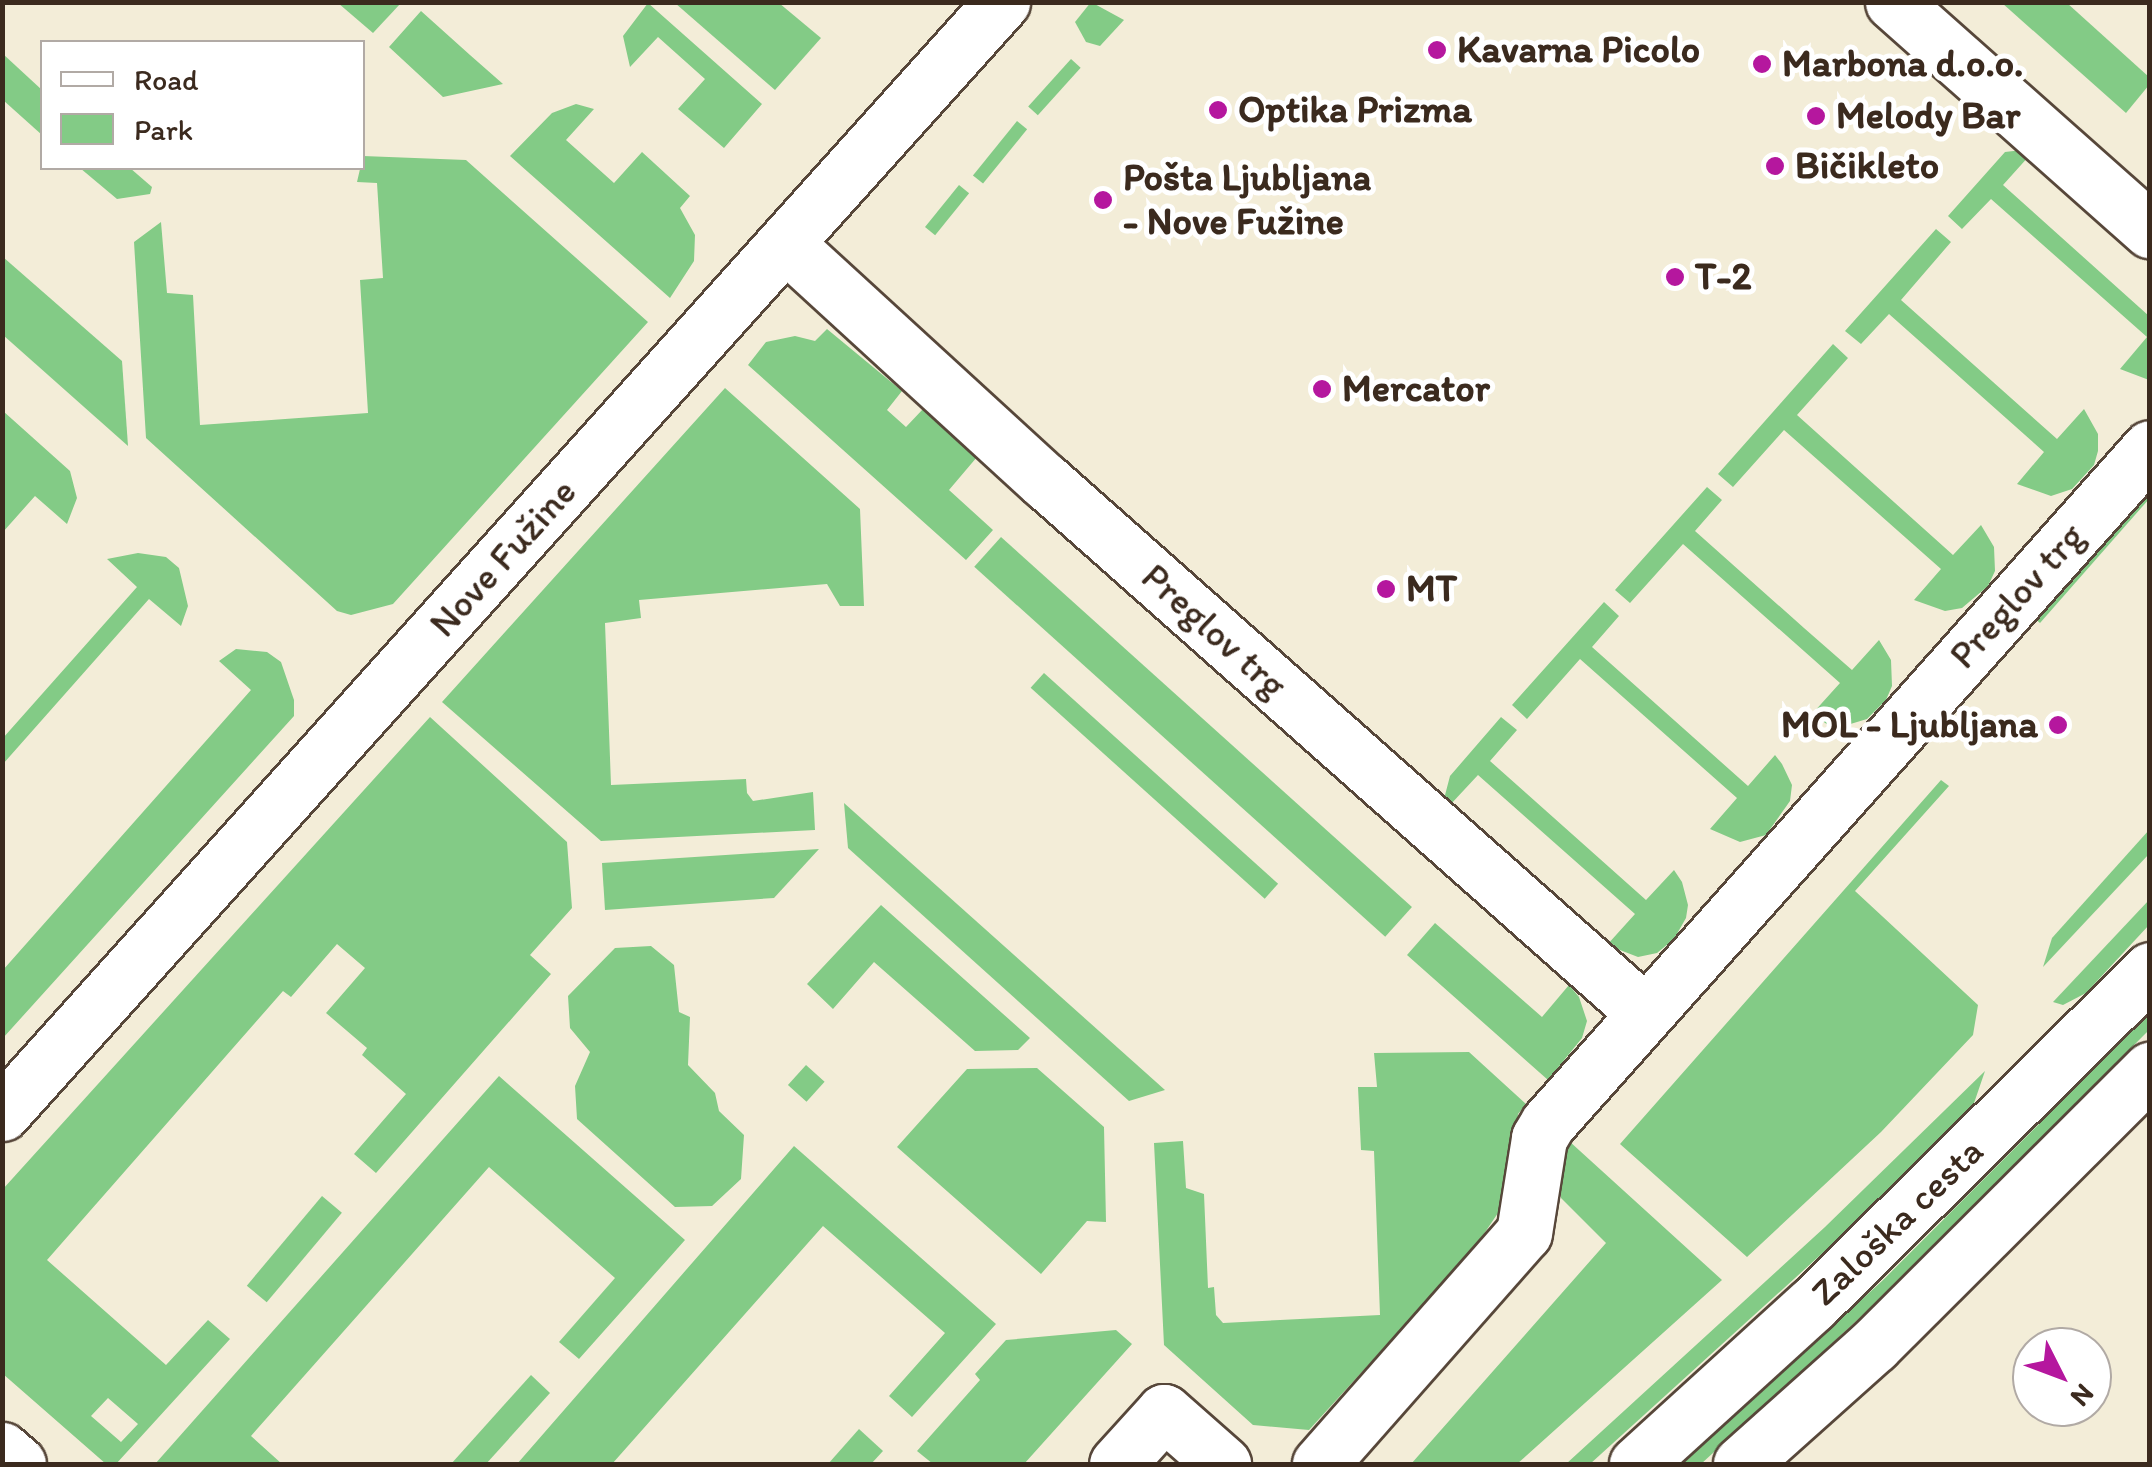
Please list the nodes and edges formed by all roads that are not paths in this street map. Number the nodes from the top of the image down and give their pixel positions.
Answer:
1 (1002, 2) edge
2 (1892, 2) edge
3 (2150, 230) edge
4 (786, 244) junction
5 (2150, 448) edge
6 (2150, 970) edge
7 (1644, 1013) junction
8 (2150, 1070) edge
9 (2, 1113) edge
10 (2, 1450) edge
11 (18, 1464) edge
12 (1117, 1464) edge
13 (1223, 1464) edge
14 (1320, 1464) edge
15 (1637, 1464) edge
16 (1741, 1464) edge

1 - 4 street, Nove Fužine
2 - 3 street
4 - 7 street, Preglov trg
4 - 9 street, Nove Fužine
5 - 7 street, Preglov trg
6 - 15 street, Zaloška cesta
7 - 14 street, Preglov trg
8 - 16 street, Zaloška cesta
10 - 11 street
12 - 13 street

